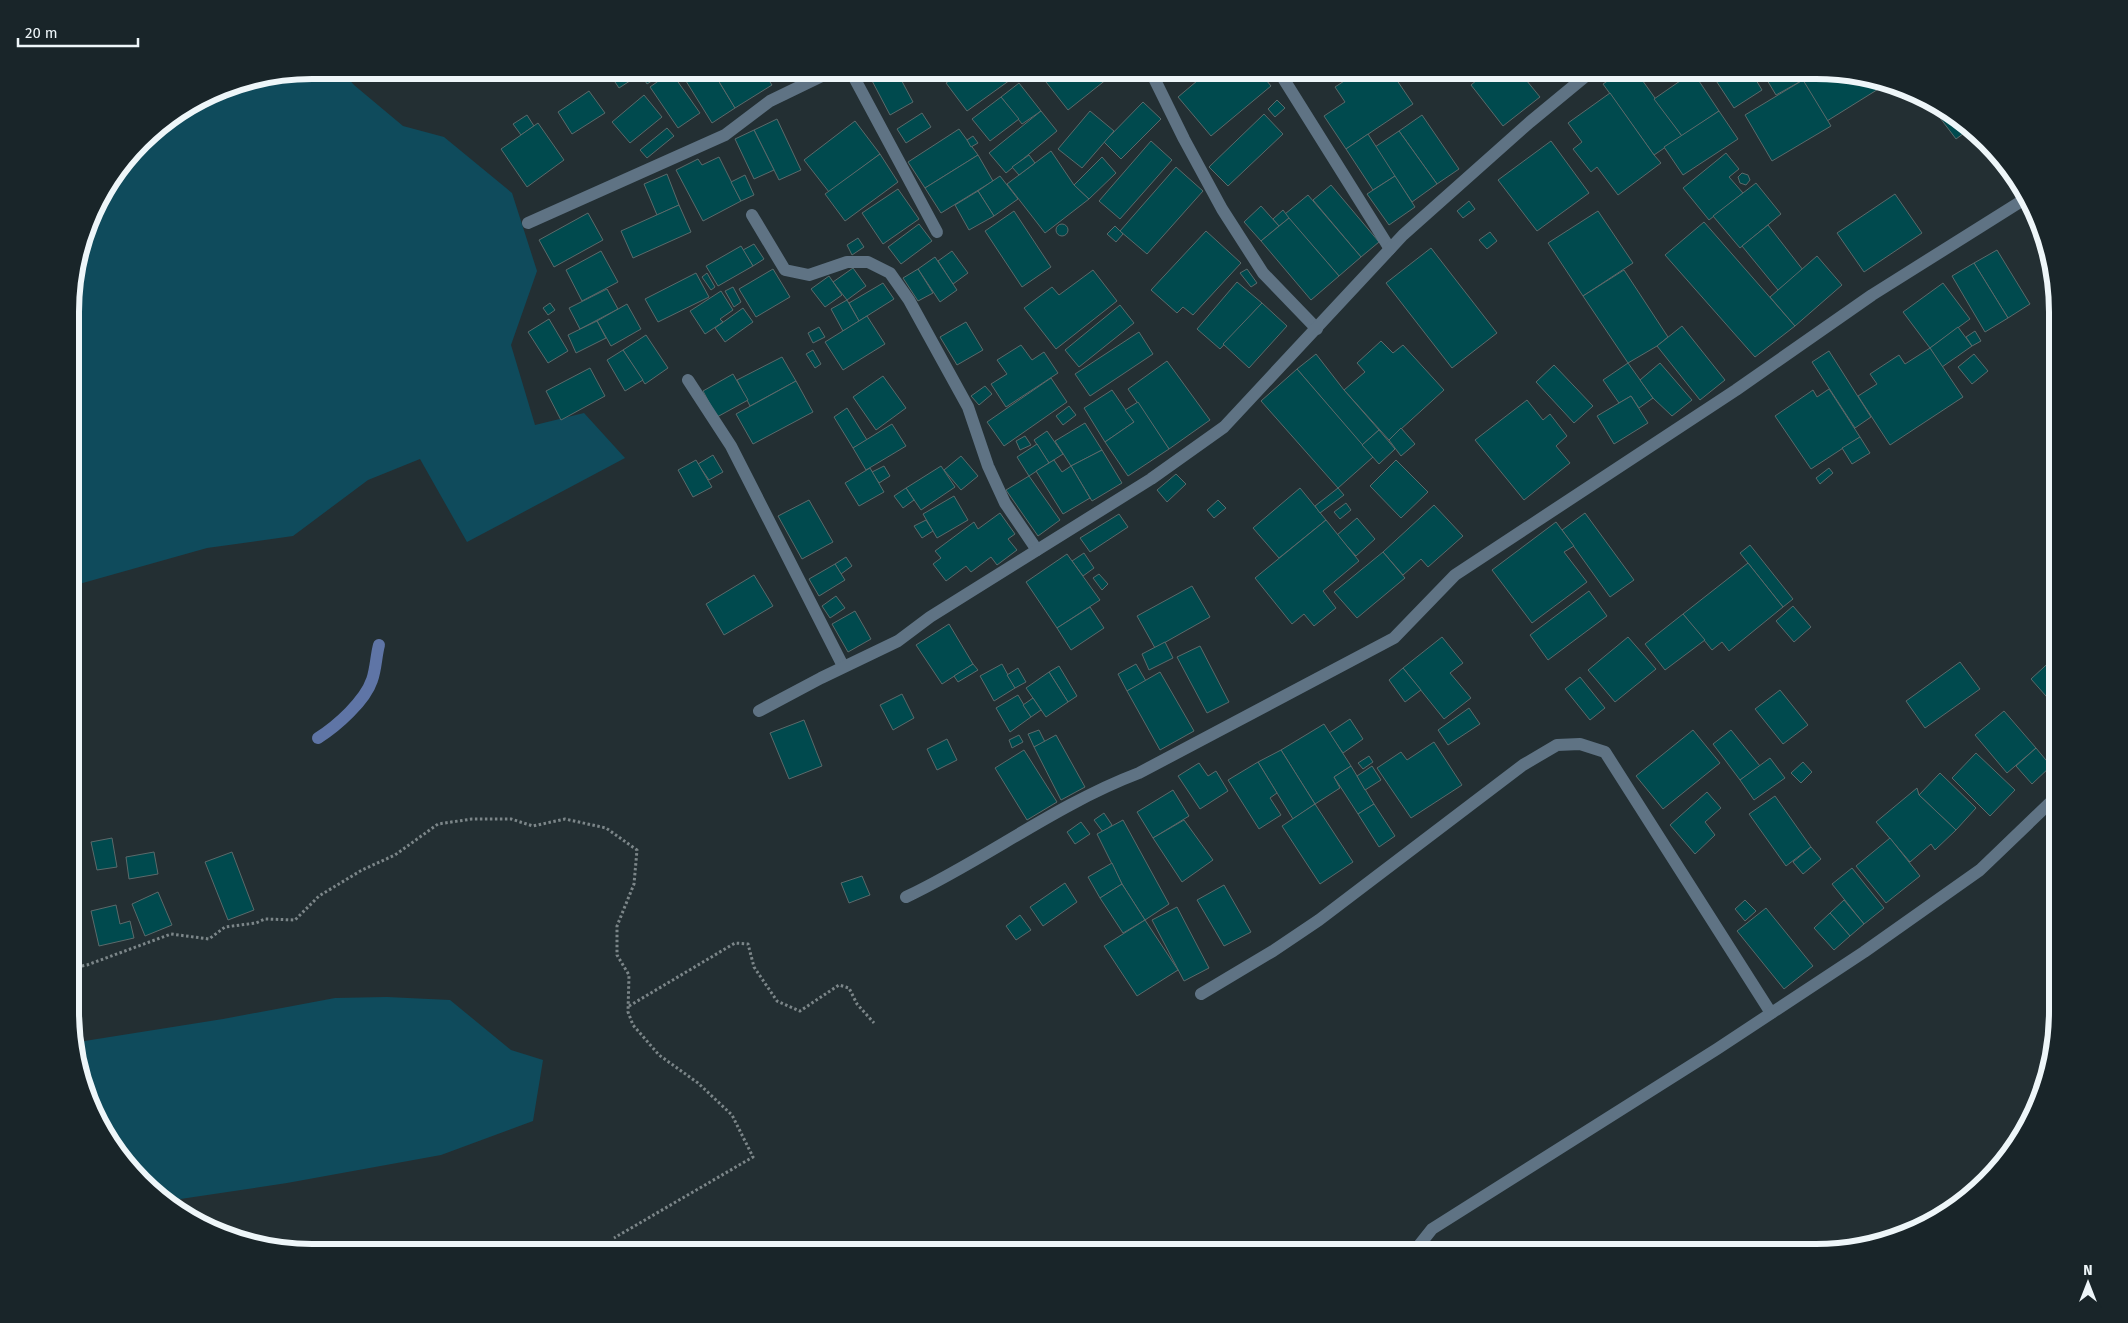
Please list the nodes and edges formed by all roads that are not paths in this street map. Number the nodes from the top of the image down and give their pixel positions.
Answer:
1 (815, 79) edge
2 (855, 79) edge
3 (1154, 79) edge
4 (1284, 79) edge
5 (1583, 79) edge
6 (2021, 201) edge
7 (752, 215) dead end
8 (528, 223) dead end
9 (937, 232) dead end
10 (1390, 249) junction
11 (1317, 328) junction
12 (688, 380) dead end
13 (1036, 550) junction
14 (843, 666) junction
15 (759, 711) dead end
16 (2049, 805) edge
17 (906, 897) dead end
18 (1201, 994) dead end
19 (1771, 1014) junction
20 (1420, 1244) edge

1 - 8 street
2 - 9 street
3 - 11 street
4 - 10 street
5 - 10 street
6 - 17 street
7 - 13 street
10 - 11 street
11 - 13 street
12 - 14 street
13 - 14 street
14 - 15 street
16 - 19 street
18 - 19 street
19 - 20 street

